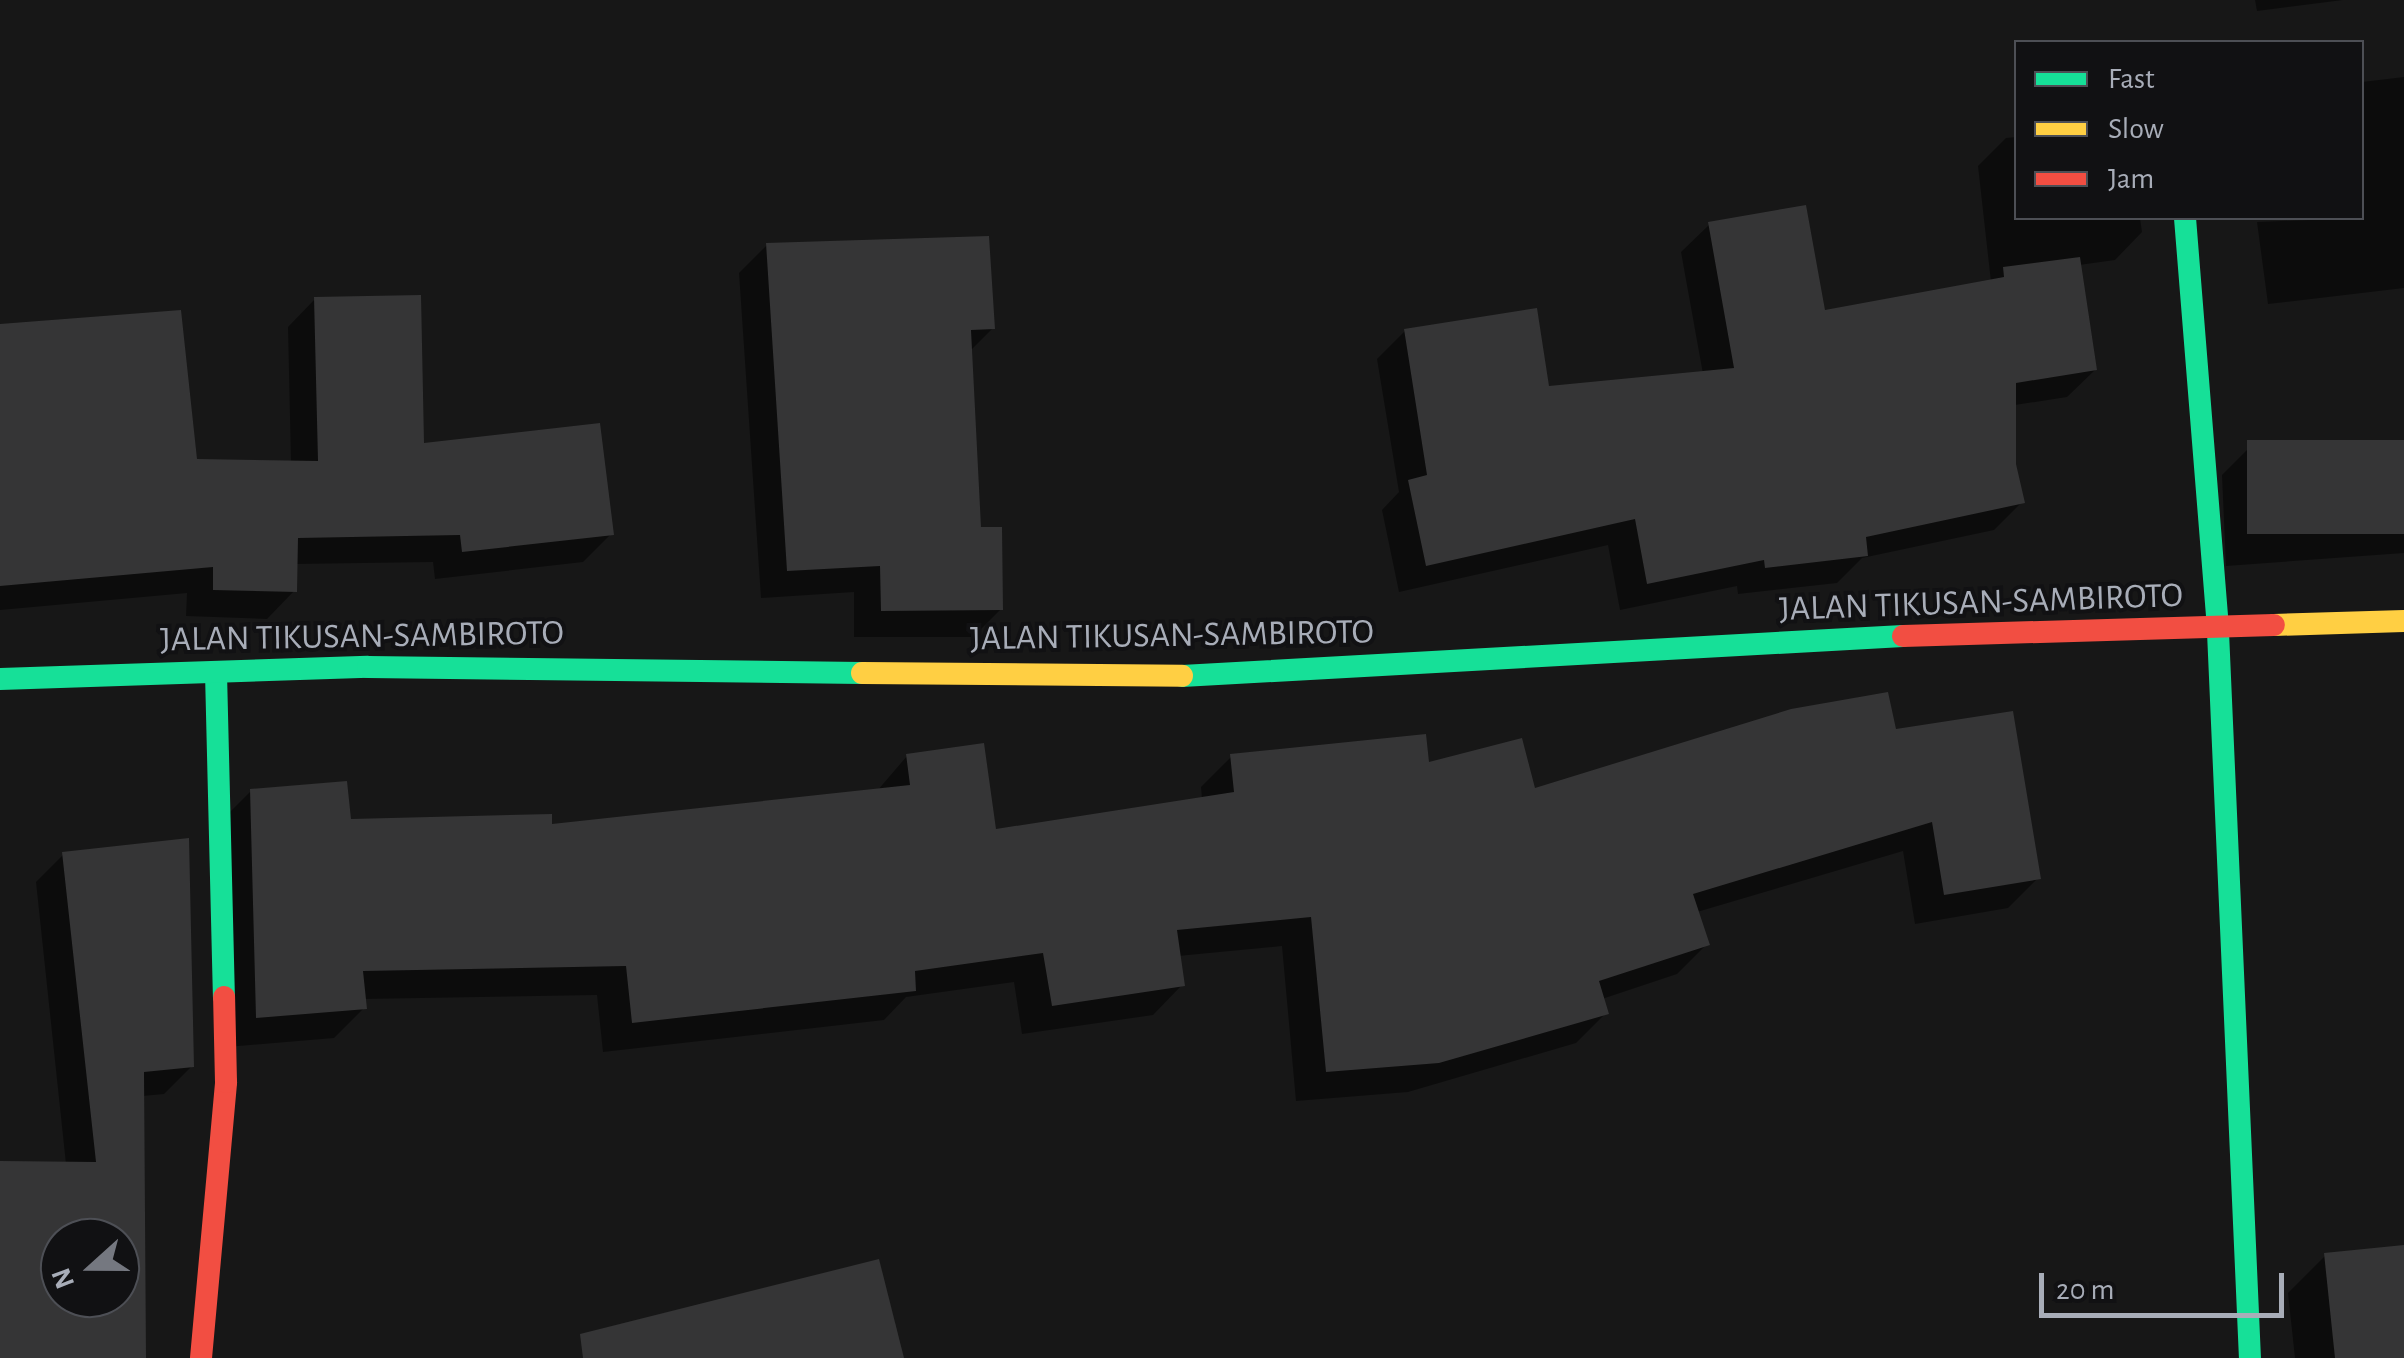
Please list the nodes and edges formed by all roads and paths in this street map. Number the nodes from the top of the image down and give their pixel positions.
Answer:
1 (2186, 220) edge
2 (2404, 622) edge
3 (2218, 632) junction
4 (216, 673) junction
5 (0, 679) edge
6 (201, 1358) edge
7 (2250, 1358) edge

1 - 3 street
2 - 3 street, JALAN TIKUSAN-SAMBIROTO
3 - 4 street, JALAN TIKUSAN-SAMBIROTO
3 - 7 street
4 - 5 street, JALAN TIKUSAN-SAMBIROTO
4 - 6 street

